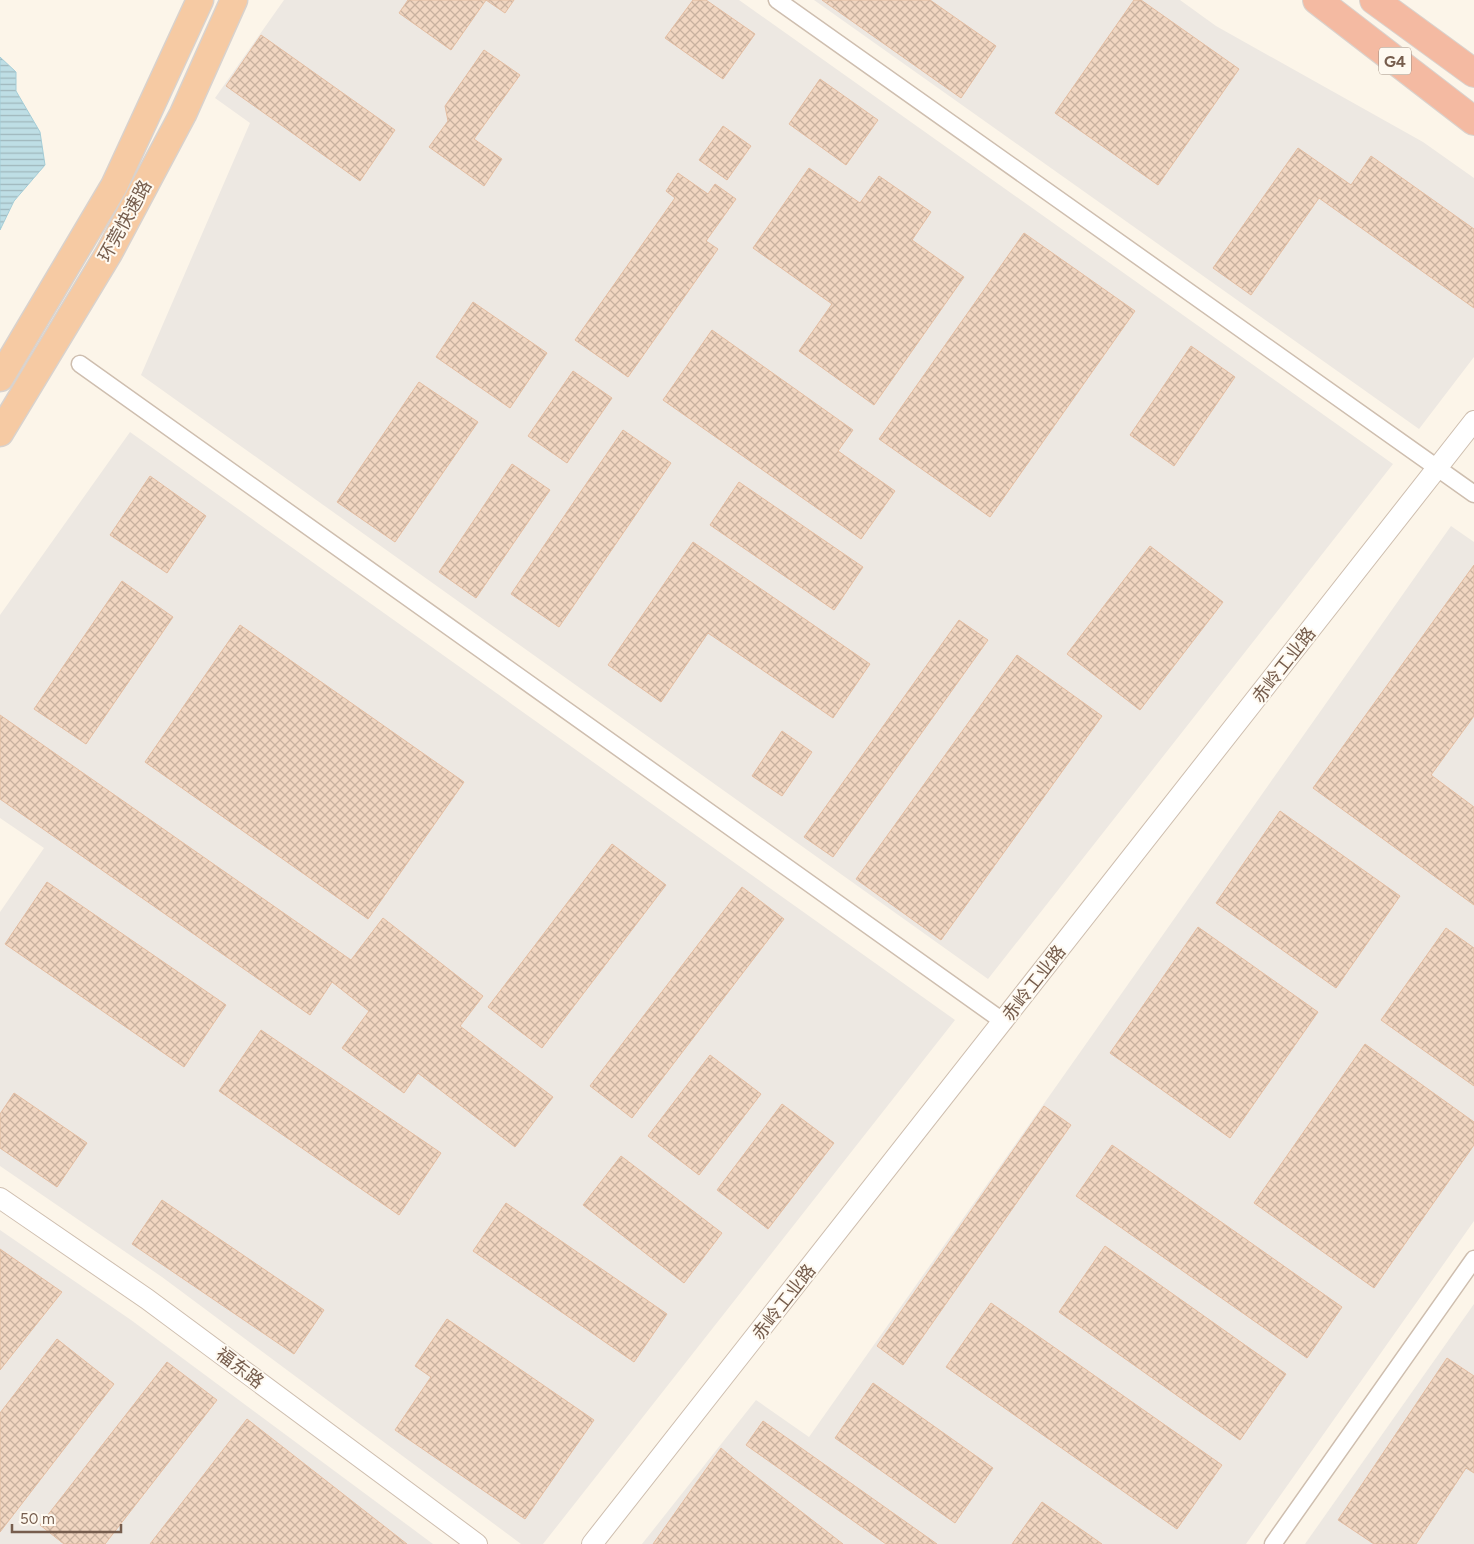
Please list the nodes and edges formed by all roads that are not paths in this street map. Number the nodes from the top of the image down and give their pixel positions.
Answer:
1 (200, 0) edge
2 (234, 0) edge
3 (777, 0) edge
4 (1317, 0) edge
5 (1374, 0) edge
6 (1474, 72) edge
7 (1474, 121) edge
8 (80, 364) dead end
9 (0, 378) edge
10 (1474, 421) edge
11 (0, 433) edge
12 (1438, 469) junction
13 (1474, 494) edge
14 (1004, 1022) junction
15 (0, 1198) edge
16 (1474, 1259) edge
17 (477, 1544) edge
18 (592, 1544) edge
19 (1273, 1544) edge

1 - 9 highway, 环莞快速路
2 - 11 highway, 环莞快速路
3 - 12 street
4 - 7 highway, G4
5 - 6 highway, G4
8 - 14 street
10 - 12 street, 赤岭工业路
12 - 13 street
12 - 14 street, 赤岭工业路
14 - 18 street, 赤岭工业路
15 - 17 street, 福东路
16 - 19 street

